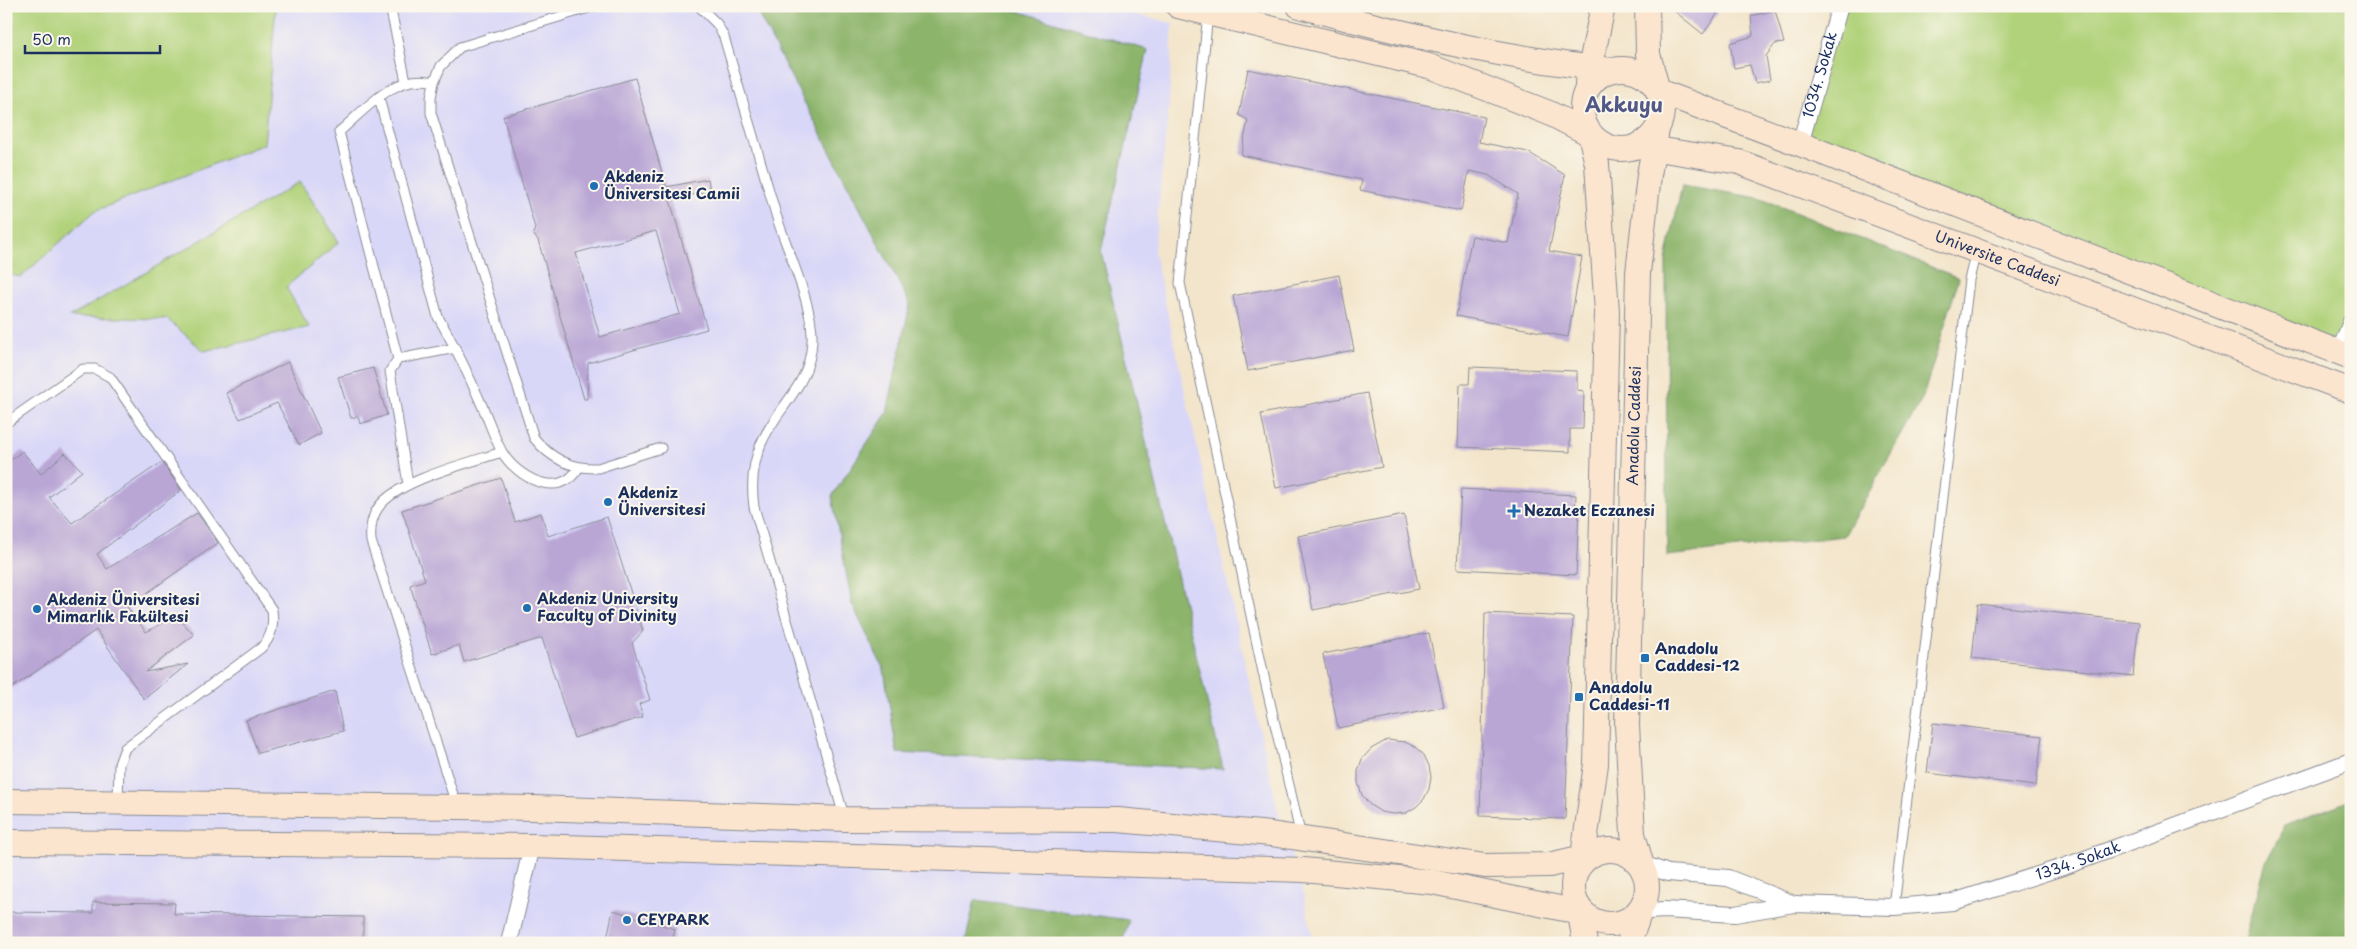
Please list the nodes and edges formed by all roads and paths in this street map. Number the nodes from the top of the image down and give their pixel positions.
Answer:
1 (390, 6) edge
2 (594, 6) edge
3 (699, 6) edge
4 (1178, 6) edge
5 (1299, 6) edge
6 (1602, 6) edge
7 (1647, 6) edge
8 (1840, 6) edge
9 (1328, 10) edge
10 (1208, 14) junction
11 (1602, 69) junction
12 (406, 81) junction
13 (434, 82) junction
14 (1658, 91) junction
15 (379, 98) junction
16 (1590, 134) junction
17 (1650, 141) junction
18 (1800, 144) junction
19 (1976, 251) junction
20 (2351, 322) edge
21 (456, 348) junction
22 (2345, 355) edge
23 (398, 359) junction
24 (2351, 391) edge
25 (6, 423) edge
26 (661, 448) dead end
27 (502, 452) junction
28 (579, 467) junction
29 (408, 484) junction
30 (2351, 761) edge
31 (6, 801) edge
32 (118, 802) junction
33 (457, 807) junction
34 (845, 819) junction
35 (1302, 839) junction
36 (6, 842) edge
37 (532, 846) junction
38 (1586, 859) junction
39 (1641, 866) junction
40 (1794, 904) junction
41 (1894, 907) junction
42 (1582, 913) junction
43 (1637, 913) junction
44 (509, 943) edge
45 (1585, 943) edge
46 (1628, 943) edge

1 - 12 lane
2 - 13 lane
3 - 34 lane
4 - 10 street
5 - 9 street
6 - 11 street
7 - 14 street
8 - 18 street, 1034. Sokak
9 - 11 street
10 - 16 street
10 - 35 lane
11 - 14 street
11 - 16 street
12 - 13 lane
12 - 15 lane
13 - 28 lane
14 - 17 street
14 - 18 street
15 - 21 lane
15 - 23 lane
16 - 17 street
16 - 38 street, Anadolu Caddesi
17 - 19 street, Universite Caddesi
17 - 39 street, Anadolu Caddesi
18 - 22 street
19 - 24 street, Universite Caddesi
19 - 41 lane
20 - 22 street
21 - 23 lane
21 - 27 lane
23 - 29 lane
25 - 32 lane
26 - 28 lane
27 - 28 lane
27 - 29 lane
29 - 33 lane
30 - 41 street, 1334. Sokak
31 - 32 street
32 - 33 street
33 - 34 street
34 - 35 street
35 - 38 street
36 - 37 street
37 - 42 street
37 - 44 street
38 - 39 street
38 - 42 street
39 - 40 street, 1334. Sokak
39 - 43 street
40 - 41 street, 1334. Sokak
40 - 43 street, 1334. Sokak
42 - 43 street
42 - 45 street
43 - 46 street

